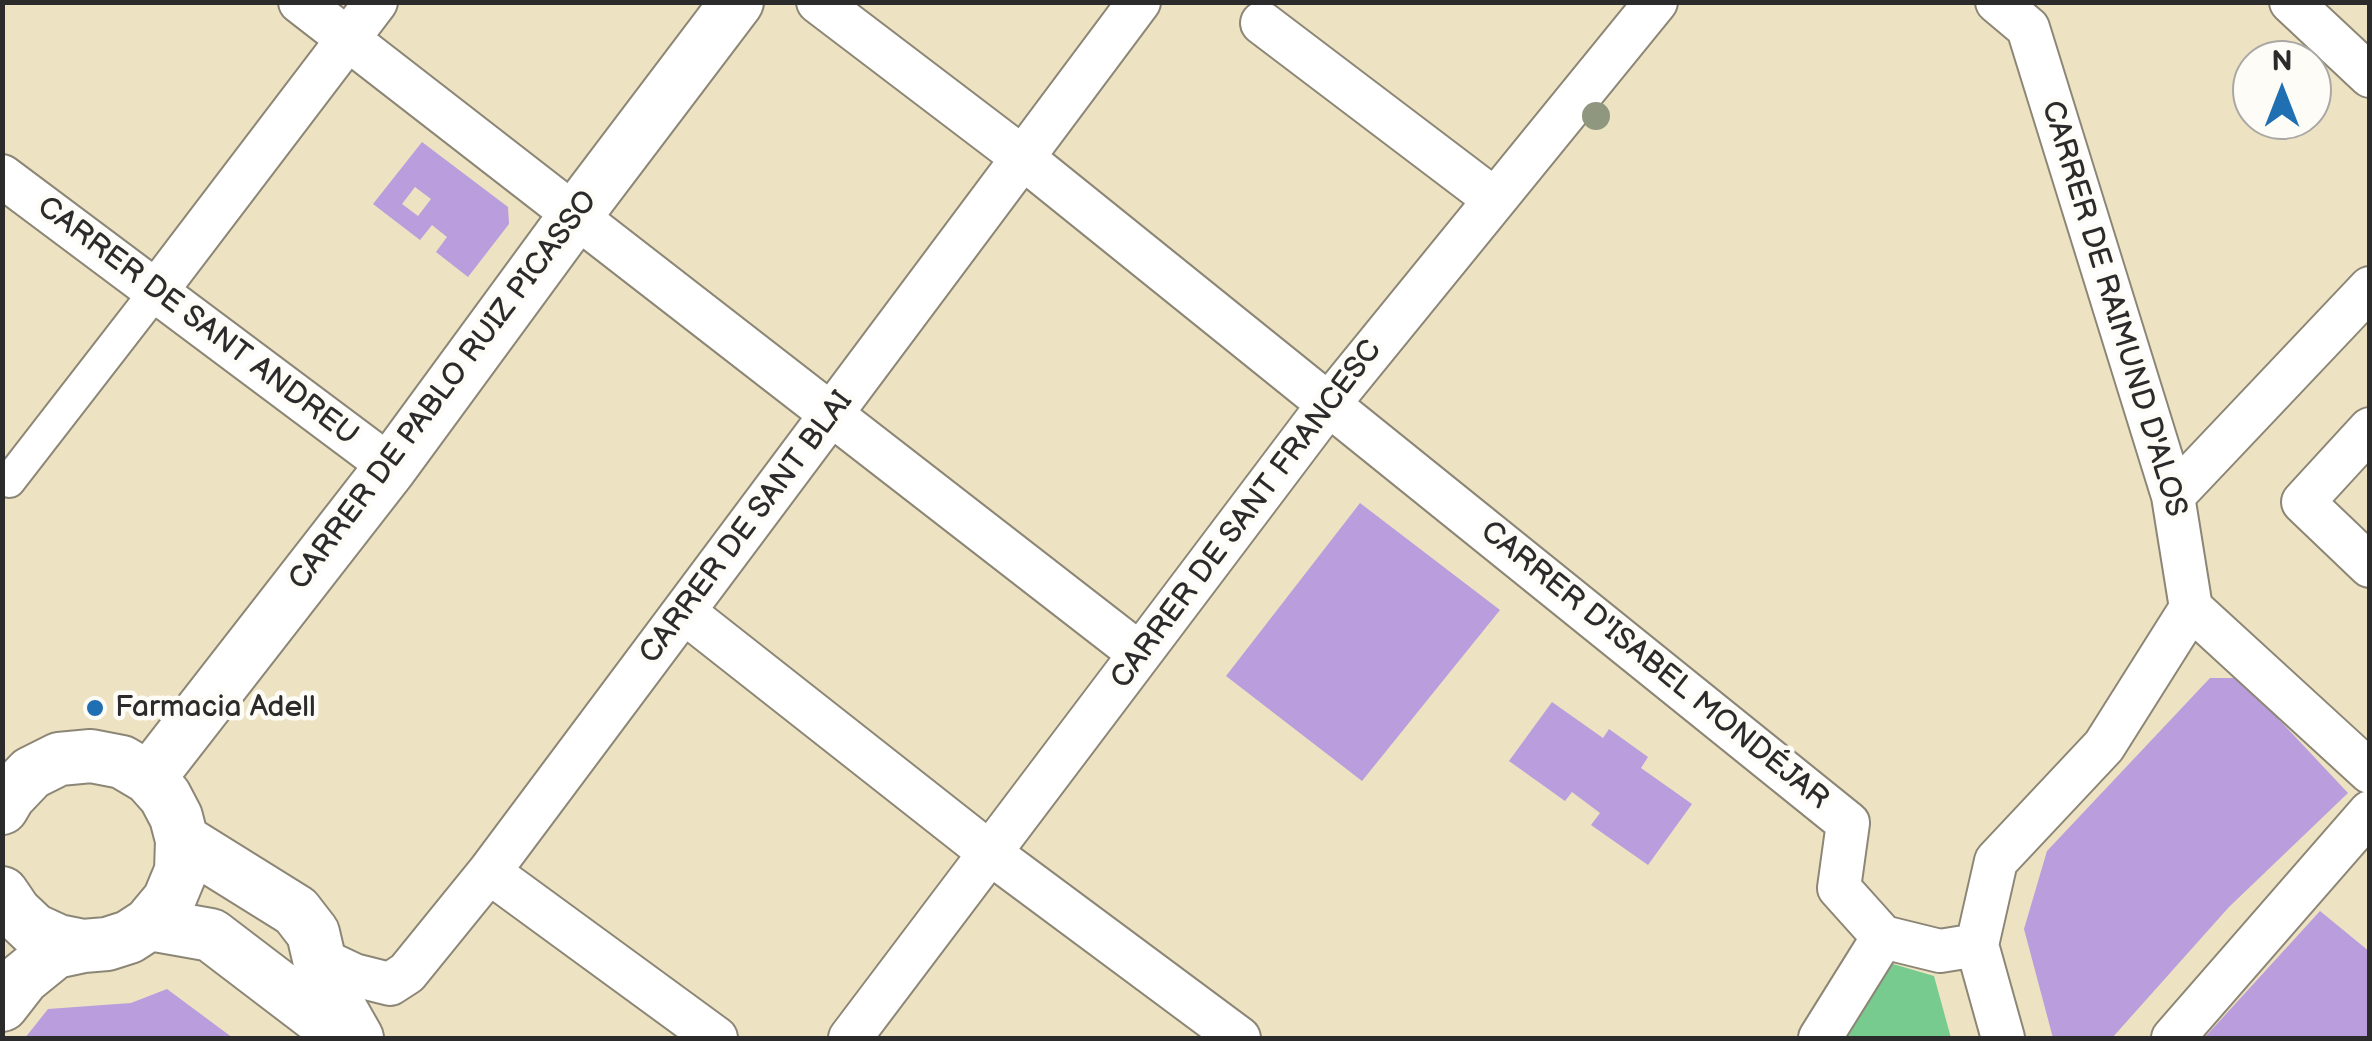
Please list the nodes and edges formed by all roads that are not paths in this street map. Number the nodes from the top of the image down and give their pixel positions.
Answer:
1 (300, 2) edge
2 (376, 2) edge
3 (738, 2) edge
4 (818, 2) edge
5 (1139, 2) edge
6 (1656, 2) edge
7 (1997, 2) edge
8 (2291, 2) edge
9 (1262, 23) dead end
10 (348, 39) junction
11 (2370, 76) edge
12 (1024, 158) junction
13 (2, 176) edge
14 (1494, 198) junction
15 (575, 216) junction
16 (2370, 288) edge
17 (157, 290) junction
18 (1328, 405) junction
19 (833, 412) junction
20 (2370, 428) edge
21 (391, 467) junction
22 (9, 481) dead end
23 (2174, 496) junction
24 (2370, 566) edge
25 (2191, 608) junction
26 (684, 612) junction
27 (1140, 654) junction
28 (2370, 772) edge
29 (149, 778) junction
30 (5, 799) edge
31 (2370, 812) edge
32 (182, 840) junction
33 (990, 852) junction
34 (490, 872) junction
35 (2, 894) edge
36 (149, 924) junction
37 (1883, 936) junction
38 (1978, 945) junction
39 (83, 946) junction
40 (320, 959) junction
41 (2, 1005) edge
42 (347, 1038) edge
43 (357, 1038) edge
44 (716, 1038) edge
45 (850, 1038) edge
46 (1239, 1038) edge
47 (1820, 1038) edge
48 (2003, 1038) edge
49 (2173, 1038) edge

1 - 10 street
2 - 10 street
3 - 15 street, CARRER DE PABLO RUIZ PICASSO
4 - 12 street
5 - 12 street, CARRER DE SANT BLAI
6 - 14 street, CARRER DE SANT FRANCESC
7 - 23 street, CARRER DE RAIMUND D'ALOS
8 - 11 street
9 - 14 street
10 - 15 street
10 - 17 street
12 - 18 street
12 - 19 street, CARRER DE SANT BLAI
13 - 17 street, CARRER DE SANT ANDREU
14 - 18 street, CARRER DE SANT FRANCESC
15 - 19 street
15 - 21 street, CARRER DE PABLO RUIZ PICASSO
16 - 23 street
17 - 21 street, CARRER DE SANT ANDREU
17 - 22 street
18 - 27 street, CARRER DE SANT FRANCESC
18 - 37 street, CARRER D'ISABEL MONDÉJAR
19 - 26 street, CARRER DE SANT BLAI
19 - 27 street
20 - 24 street
21 - 29 street, CARRER DE PABLO RUIZ PICASSO
23 - 25 street, CARRER DE RAIMUND D'ALOS
25 - 28 street
25 - 38 street
26 - 33 street
26 - 34 street, CARRER DE SANT BLAI
27 - 33 street, CARRER DE SANT FRANCESC
29 - 30 street
29 - 32 street
31 - 49 street
32 - 36 street
32 - 40 street
33 - 45 street, CARRER DE SANT FRANCESC
33 - 46 street
34 - 40 street, CARRER DE SANT BLAI
34 - 44 street
35 - 39 street
36 - 39 street
36 - 42 street
37 - 38 street
37 - 47 street
38 - 48 street
39 - 41 street
40 - 43 street

